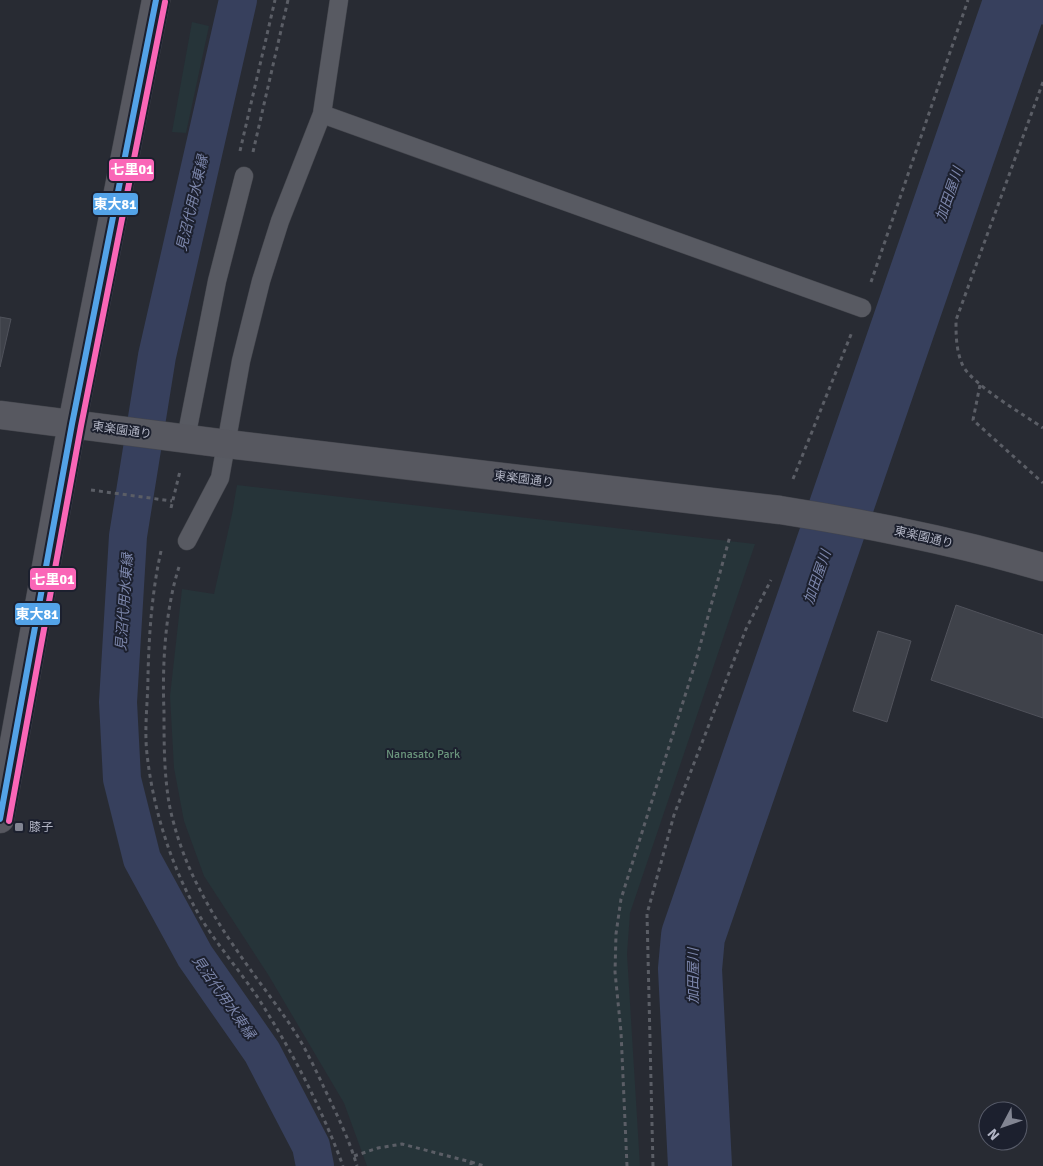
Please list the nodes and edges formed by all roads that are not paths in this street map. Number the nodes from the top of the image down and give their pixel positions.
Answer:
1 (156, 0) edge
2 (340, 0) edge
3 (322, 114) junction
4 (244, 176) road end
5 (862, 308) road end
6 (0, 415) edge
7 (72, 424) junction
8 (182, 438) junction
9 (227, 444) junction
10 (187, 541) road end
11 (1043, 567) edge
12 (0, 819) edge

1 - 7 street
2 - 3 lane
3 - 5 lane
3 - 9 lane
4 - 8 lane
6 - 7 street, 東楽園通り
7 - 8 street, 東楽園通り
7 - 12 street
8 - 9 street, 東楽園通り
9 - 10 lane
9 - 11 street, 東楽園通り

